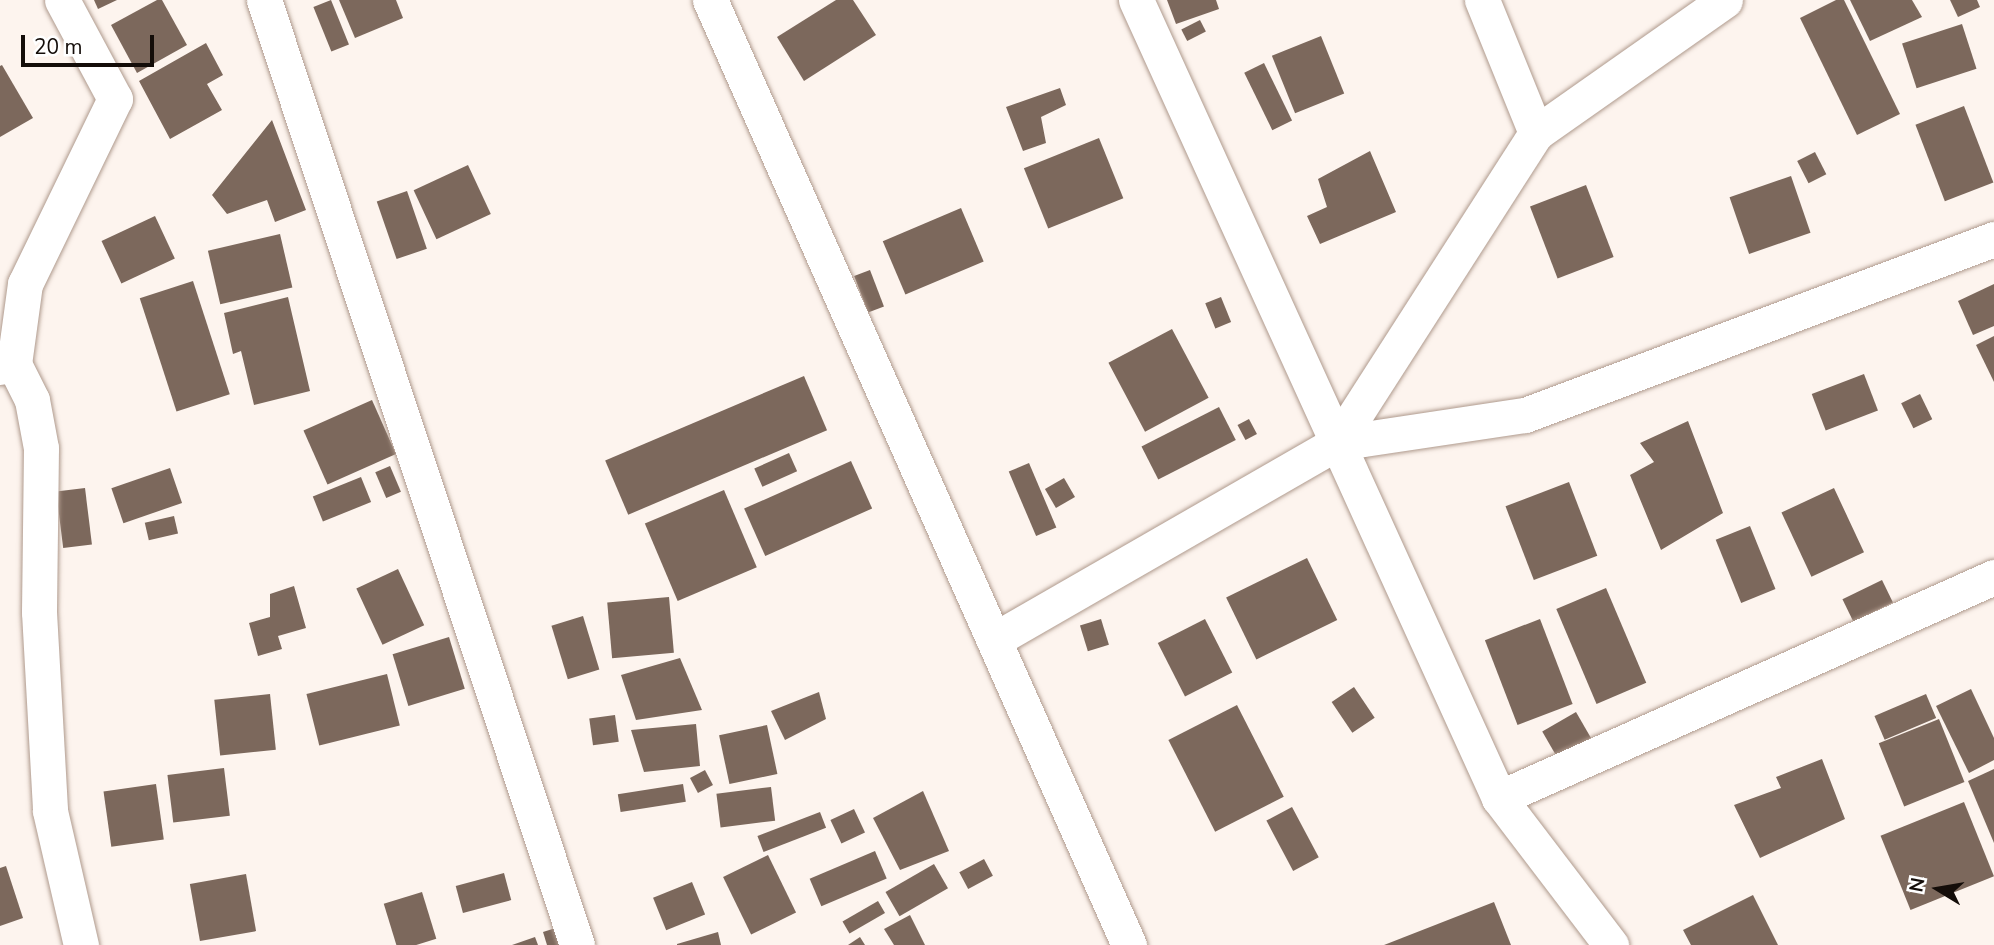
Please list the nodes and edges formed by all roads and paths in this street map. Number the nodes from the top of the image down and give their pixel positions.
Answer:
1 (62, 0) edge
2 (264, 0) edge
3 (710, 0) edge
4 (1136, 0) edge
5 (1482, 0) edge
6 (1724, 0) edge
7 (1536, 134) junction
8 (1994, 239) edge
9 (7, 365) edge
10 (1337, 443) junction
11 (1994, 577) edge
12 (994, 640) junction
13 (1499, 798) junction
14 (81, 945) edge
15 (577, 945) edge
16 (1129, 945) edge
17 (1611, 945) edge

1 - 9 street
2 - 15 street
3 - 12 street
4 - 10 street
5 - 7 street
6 - 7 street
7 - 10 street
8 - 10 street
9 - 14 street
10 - 12 street
10 - 13 street
11 - 13 street
12 - 16 street
13 - 17 street

